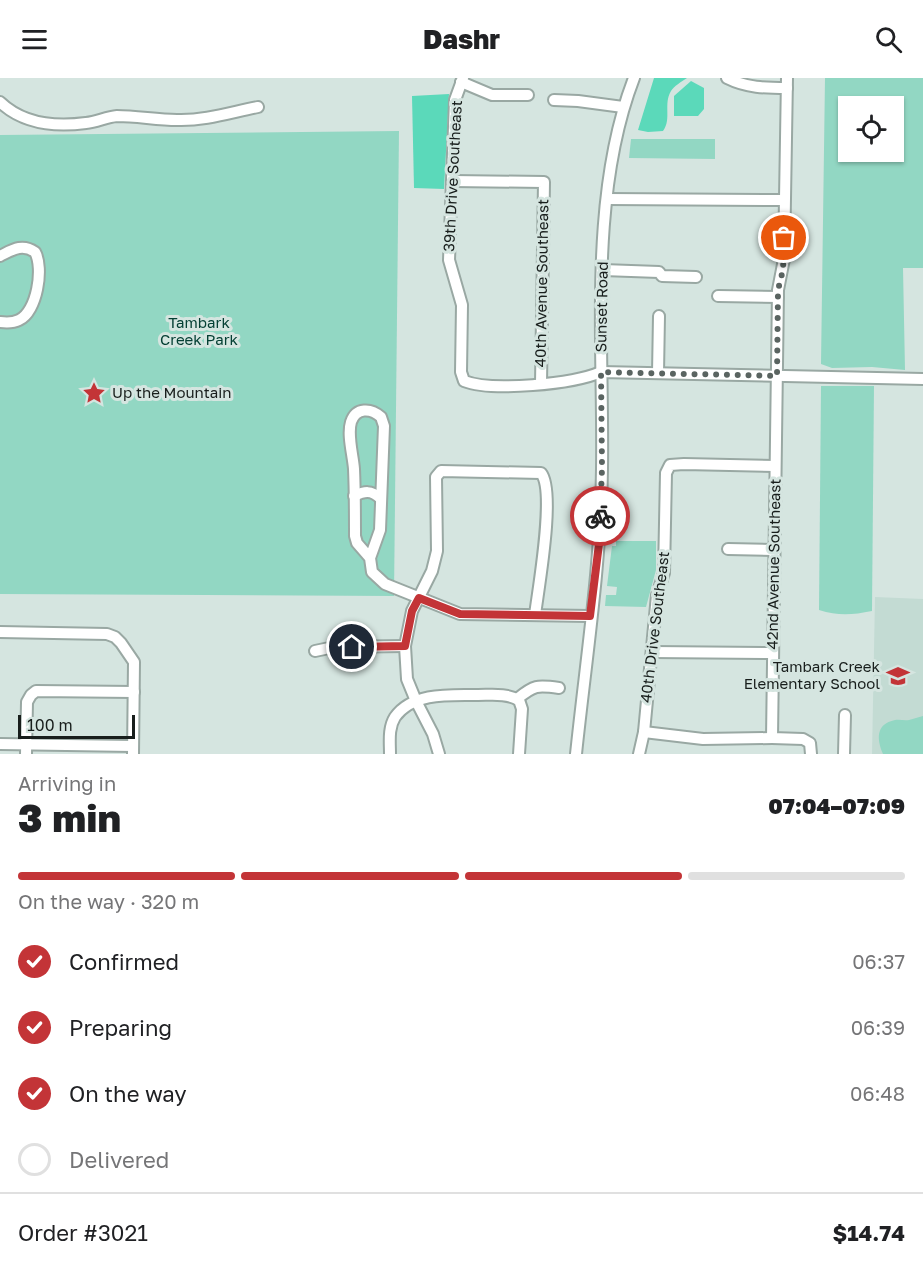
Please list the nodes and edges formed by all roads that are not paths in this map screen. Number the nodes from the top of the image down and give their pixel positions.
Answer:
1 (634, 78) edge
2 (727, 78) edge
3 (462, 80) edge
4 (787, 83) edge
5 (528, 95) dead end
6 (554, 100) dead end
7 (0, 102) edge
8 (258, 107) dead end
9 (623, 107) junction
10 (452, 181) junction
11 (607, 199) junction
12 (784, 200) junction
13 (0, 256) edge
14 (603, 270) junction
15 (696, 277) dead end
16 (718, 296) dead end
17 (778, 297) junction
18 (659, 316) dead end
19 (0, 322) edge
20 (601, 372) junction
21 (658, 373) junction
22 (777, 376) junction
23 (923, 379) edge
24 (541, 384) junction
25 (775, 466) junction
26 (354, 495) junction
27 (380, 498) junction
28 (728, 549) dead end
29 (773, 550) junction
30 (370, 558) junction
31 (419, 598) junction
32 (535, 615) junction
33 (590, 616) junction
34 (0, 632) edge
35 (405, 646) junction
36 (315, 651) dead end
37 (652, 652) junction
38 (773, 653) junction
39 (559, 688) dead end
40 (134, 692) junction
41 (518, 699) junction
42 (416, 701) junction
43 (845, 715) dead end
44 (644, 732) junction
45 (772, 738) junction
46 (0, 744) edge
47 (27, 749) edge
48 (133, 750) edge
49 (390, 754) edge
50 (439, 754) edge
51 (519, 754) edge
52 (576, 754) edge
53 (639, 754) edge
54 (811, 754) edge
55 (844, 754) edge

1 - 9 street, Sunset Road
2 - 4 street
3 - 5 street
3 - 10 street, 39th Drive Southeast
4 - 12 street, 42nd Avenue Southeast
6 - 9 street
7 - 8 street
9 - 11 street, Sunset Road
10 - 24 street, 39th Drive Southeast
10 - 24 street, 40th Avenue Southeast
11 - 12 street
11 - 14 street, Sunset Road
12 - 17 street, 42nd Avenue Southeast
13 - 19 street
14 - 15 street
14 - 20 street, Sunset Road
16 - 17 street
17 - 22 street, 42nd Avenue Southeast
18 - 21 street
20 - 21 street
20 - 24 street
20 - 33 street, Sunset Road
21 - 22 street
22 - 23 street
22 - 25 street, 42nd Avenue Southeast
25 - 29 street, 42nd Avenue Southeast
25 - 37 street, 40th Drive Southeast
26 - 27 street
26 - 27 street
26 - 30 street
27 - 30 street
28 - 29 street
29 - 38 street, 42nd Avenue Southeast
30 - 31 street
31 - 32 street
31 - 32 street
31 - 35 street
32 - 33 street
33 - 52 street, Sunset Road
34 - 40 street
35 - 36 street
35 - 42 street
37 - 38 street
37 - 44 street, 40th Drive Southeast
38 - 45 street, 42nd Avenue Southeast
39 - 41 street
40 - 47 street
40 - 48 street
41 - 42 street
41 - 51 street
42 - 49 street
42 - 50 street
43 - 55 street
44 - 45 street
44 - 53 street, 40th Drive Southeast
45 - 54 street
46 - 47 street
47 - 48 street

